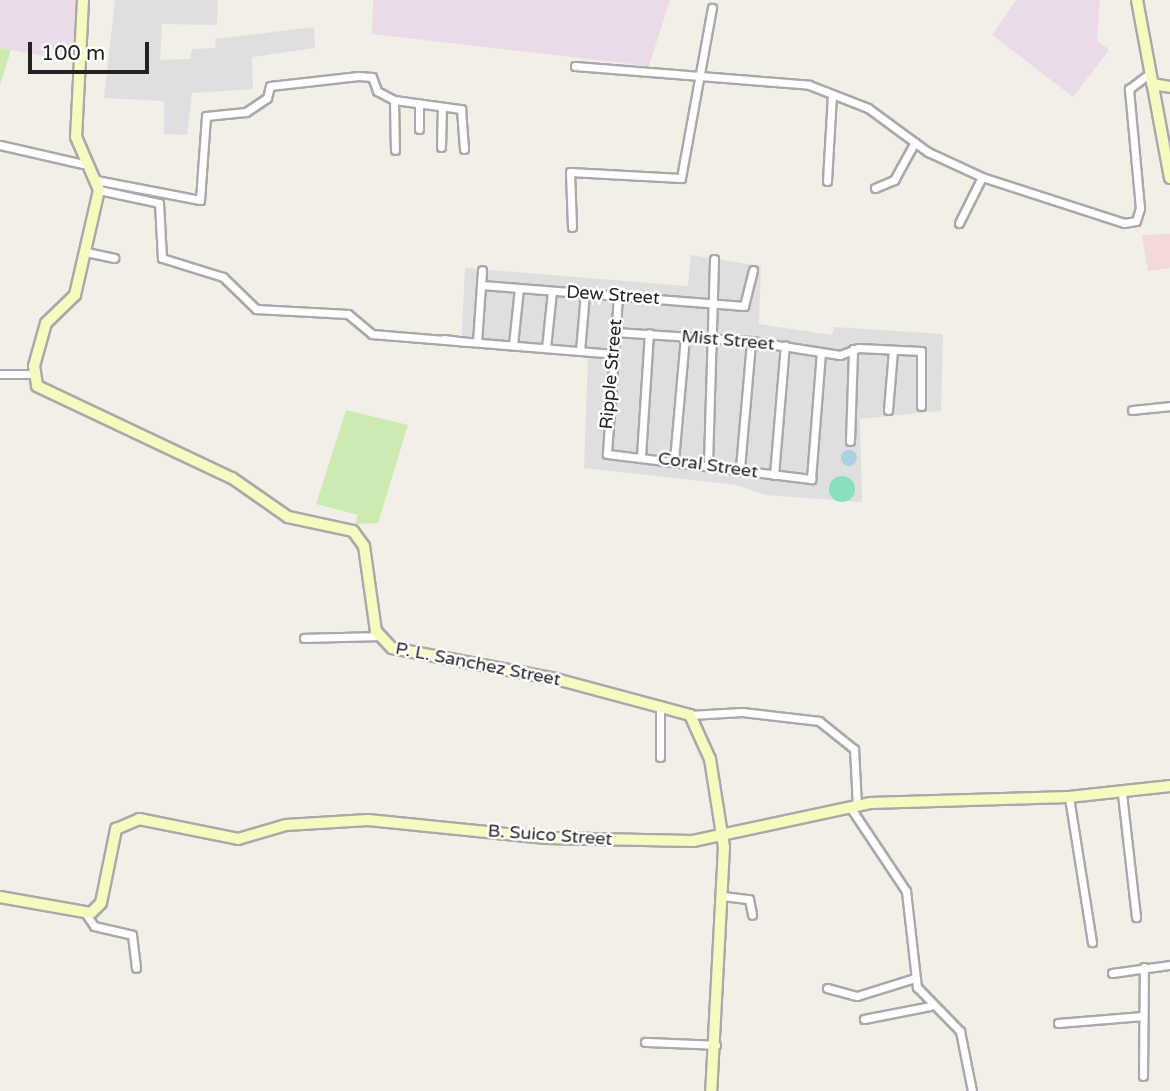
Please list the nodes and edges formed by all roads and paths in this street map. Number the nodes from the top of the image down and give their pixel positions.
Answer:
1 (83, 0) edge
2 (1137, 0) edge
3 (712, 8) dead end
4 (575, 66) dead end
5 (695, 74) junction
6 (1151, 78) junction
7 (1170, 87) edge
8 (832, 94) junction
9 (394, 100) junction
10 (418, 104) junction
11 (442, 107) junction
12 (419, 129) dead end
13 (915, 142) junction
14 (0, 145) edge
15 (441, 147) dead end
16 (464, 149) dead end
17 (395, 150) dead end
18 (83, 164) junction
19 (982, 177) junction
20 (1170, 178) edge
21 (827, 180) dead end
22 (98, 185) junction
23 (875, 188) dead end
24 (959, 223) dead end
25 (572, 226) dead end
26 (86, 252) junction
27 (114, 258) dead end
28 (715, 259) dead end
29 (482, 270) dead end
30 (753, 270) dead end
31 (482, 285) junction
32 (519, 288) junction
33 (552, 291) junction
34 (585, 293) junction
35 (618, 296) junction
36 (713, 303) junction
37 (615, 332) junction
38 (649, 333) junction
39 (685, 337) junction
40 (716, 338) junction
41 (751, 341) junction
42 (477, 342) junction
43 (513, 345) junction
44 (785, 345) junction
45 (546, 348) junction
46 (853, 349) junction
47 (893, 350) junction
48 (580, 351) junction
49 (821, 352) junction
50 (613, 354) junction
51 (0, 374) edge
52 (33, 374) junction
53 (1170, 405) edge
54 (921, 406) dead end
55 (888, 410) dead end
56 (1132, 410) dead end
57 (850, 441) dead end
58 (605, 453) joint
59 (641, 456) junction
60 (674, 460) junction
61 (708, 463) junction
62 (740, 468) junction
63 (774, 475) junction
64 (378, 636) junction
65 (304, 638) dead end
66 (660, 705) junction
67 (690, 715) junction
68 (660, 757) dead end
69 (1170, 786) edge
70 (1122, 794) junction
71 (1069, 797) junction
72 (853, 806) junction
73 (723, 835) junction
74 (723, 895) junction
75 (0, 897) edge
76 (86, 914) junction
77 (752, 915) dead end
78 (1136, 917) dead end
79 (1093, 942) dead end
80 (1170, 965) edge
81 (1144, 967) junction
82 (136, 968) dead end
83 (1112, 973) dead end
84 (915, 978) junction
85 (827, 988) dead end
86 (930, 1006) junction
87 (1143, 1016) junction
88 (864, 1019) dead end
89 (1058, 1023) dead end
90 (645, 1042) dead end
91 (717, 1045) junction
92 (1143, 1076) dead end
93 (711, 1091) edge
94 (972, 1091) edge

1 - 18 street
2 - 6 street
3 - 5 street
4 - 5 street
5 - 8 street
5 - 25 street
6 - 7 street
6 - 19 street
6 - 20 street
8 - 13 street
8 - 21 street
9 - 10 street
9 - 17 street
9 - 22 street
10 - 11 street
10 - 12 street
11 - 15 street
11 - 16 street
13 - 19 street
13 - 23 street
14 - 18 street
18 - 22 street
19 - 24 street
22 - 26 street
22 - 42 street
26 - 27 street
26 - 52 street
28 - 36 street
29 - 31 street
30 - 36 street, Dew Street
31 - 32 street, Dew Street
31 - 42 street
32 - 33 street, Dew Street
32 - 43 street
33 - 34 street, Dew Street
33 - 45 street
34 - 35 street, Dew Street
34 - 48 street
35 - 36 street, Dew Street
35 - 37 street, Ripple Street
36 - 40 street
37 - 38 street, Mist Street
37 - 50 street, Ripple Street
38 - 39 street, Mist Street
38 - 59 street
39 - 40 street, Mist Street
39 - 60 street
40 - 41 street, Mist Street
40 - 61 street
41 - 44 street, Mist Street
41 - 62 street
42 - 43 street
43 - 45 street
44 - 49 street, Mist Street
44 - 63 street
45 - 48 street
46 - 47 street
46 - 49 street, Mist Street
46 - 57 street
47 - 54 street
47 - 55 street
48 - 50 street
49 - 63 street, Coral Street
50 - 58 street, Ripple Street
51 - 52 street
52 - 64 street, P. L. Sanchez Street
53 - 56 street
58 - 59 street, Coral Street
59 - 60 street, Coral Street
60 - 61 street, Coral Street
61 - 62 street, Coral Street
62 - 63 street, Coral Street
64 - 65 street
64 - 66 street, P. L. Sanchez Street
66 - 67 street, P. L. Sanchez Street
66 - 68 street
67 - 72 street
67 - 73 street
69 - 70 street, B. Suico Street
70 - 71 street, B. Suico Street
70 - 78 street
71 - 72 street, B. Suico Street
71 - 79 street
72 - 73 street, B. Suico Street
72 - 84 street
73 - 74 street
73 - 76 street, B. Suico Street
74 - 77 street
74 - 91 street
75 - 76 street
76 - 82 street
80 - 81 street
81 - 83 street
81 - 87 street
84 - 85 street
84 - 86 street
86 - 88 street
86 - 94 street
87 - 89 street
87 - 92 street
90 - 91 street
91 - 93 street

